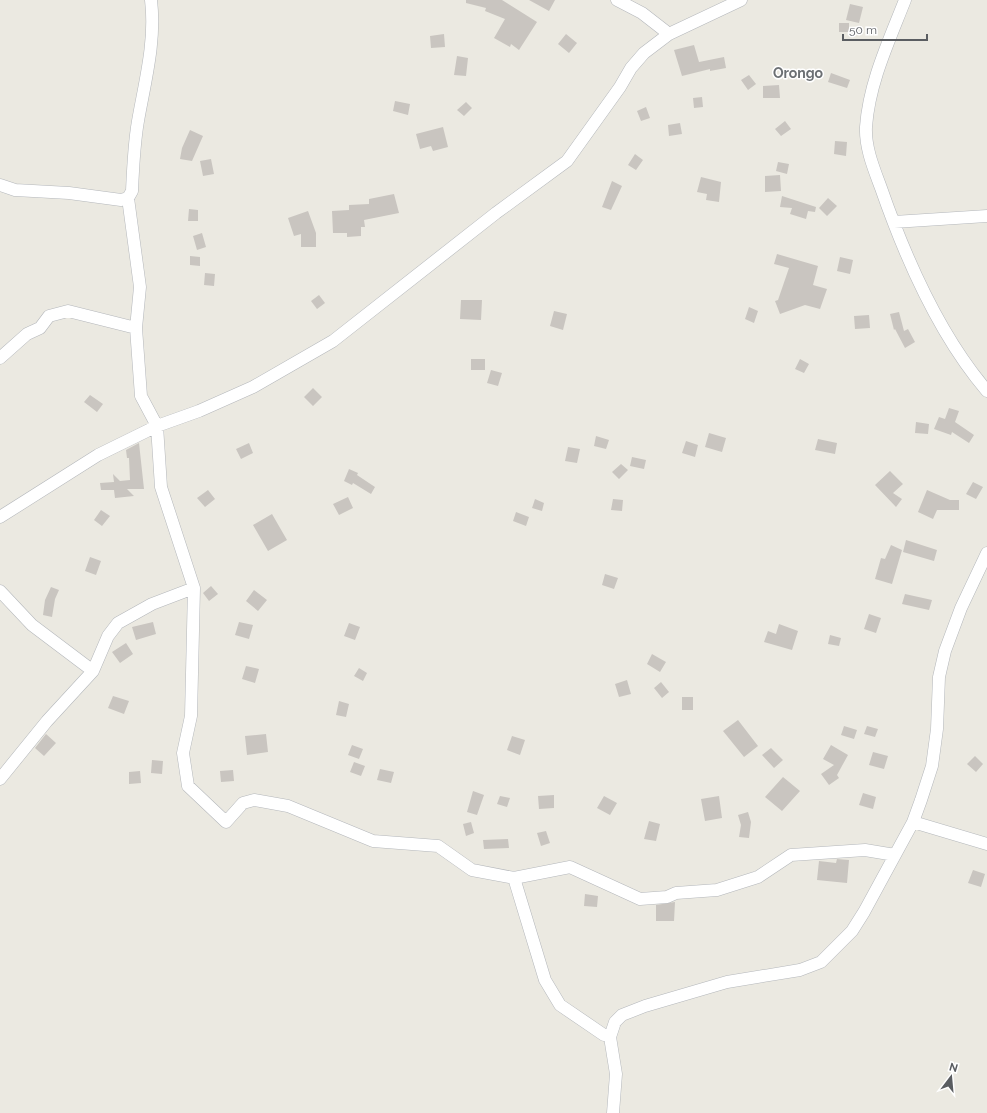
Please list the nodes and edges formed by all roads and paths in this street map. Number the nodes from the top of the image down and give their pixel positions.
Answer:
1 (151, 0) edge
2 (617, 0) edge
3 (741, 0) edge
4 (905, 0) edge
5 (669, 34) junction
6 (0, 185) edge
7 (128, 198) junction
8 (987, 216) edge
9 (894, 222) junction
10 (136, 328) junction
11 (0, 358) edge
12 (987, 392) edge
13 (157, 426) junction
14 (0, 517) edge
15 (987, 553) edge
16 (194, 588) junction
17 (0, 590) edge
18 (93, 670) junction
19 (0, 779) edge
20 (913, 822) junction
21 (987, 844) edge
22 (895, 855) junction
23 (514, 878) junction
24 (604, 1035) dead end
25 (613, 1113) edge

1 - 7 street
2 - 5 street
3 - 5 street
4 - 9 street
5 - 13 street
6 - 7 street
7 - 10 street
8 - 9 street
9 - 12 street
10 - 11 street
10 - 13 street
13 - 14 street
13 - 16 street
15 - 20 street
16 - 18 street
16 - 23 street
17 - 18 street
18 - 19 street
20 - 21 street
20 - 22 street
22 - 23 street
22 - 25 street
23 - 24 street

